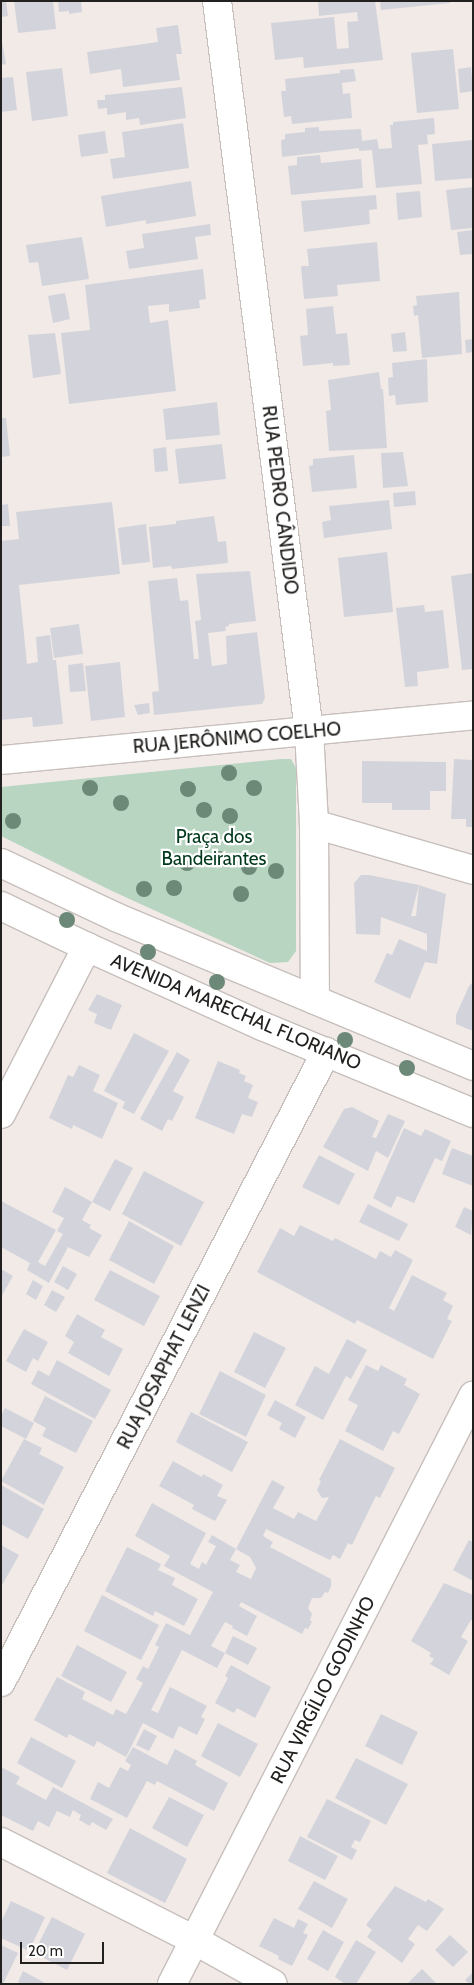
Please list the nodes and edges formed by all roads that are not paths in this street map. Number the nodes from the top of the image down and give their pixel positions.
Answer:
1 (217, 1) edge
2 (473, 716) edge
3 (309, 731) junction
4 (1, 760) edge
5 (314, 824) junction
6 (1, 862) edge
7 (473, 870) edge
8 (1, 906) edge
9 (87, 948) junction
10 (315, 1000) junction
11 (326, 1052) junction
12 (473, 1066) edge
13 (473, 1112) edge
14 (1, 1114) edge
15 (473, 1396) edge
16 (1, 1682) edge
17 (1, 1842) edge
18 (194, 1940) junction
19 (172, 1984) edge
20 (273, 1984) edge

1 - 3 street, RUA PEDRO CÂNDIDO
2 - 3 street, RUA JERÔNIMO COELHO
3 - 4 street, RUA JERÔNIMO COELHO
3 - 5 street, RUA PEDRO CÂNDIDO
5 - 7 street
5 - 10 street, RUA PEDRO CÂNDIDO
6 - 10 street
8 - 9 street, AVENIDA MARECHAL FLORIANO
9 - 11 street, AVENIDA MARECHAL FLORIANO
9 - 14 street
10 - 12 street
11 - 13 street, AVENIDA MARECHAL FLORIANO
11 - 16 street, RUA JOSAPHAT LENZI
15 - 18 street, RUA VIRGÍLIO GODINHO
17 - 18 street
18 - 19 street, RUA VIRGÍLIO GODINHO
18 - 20 street

